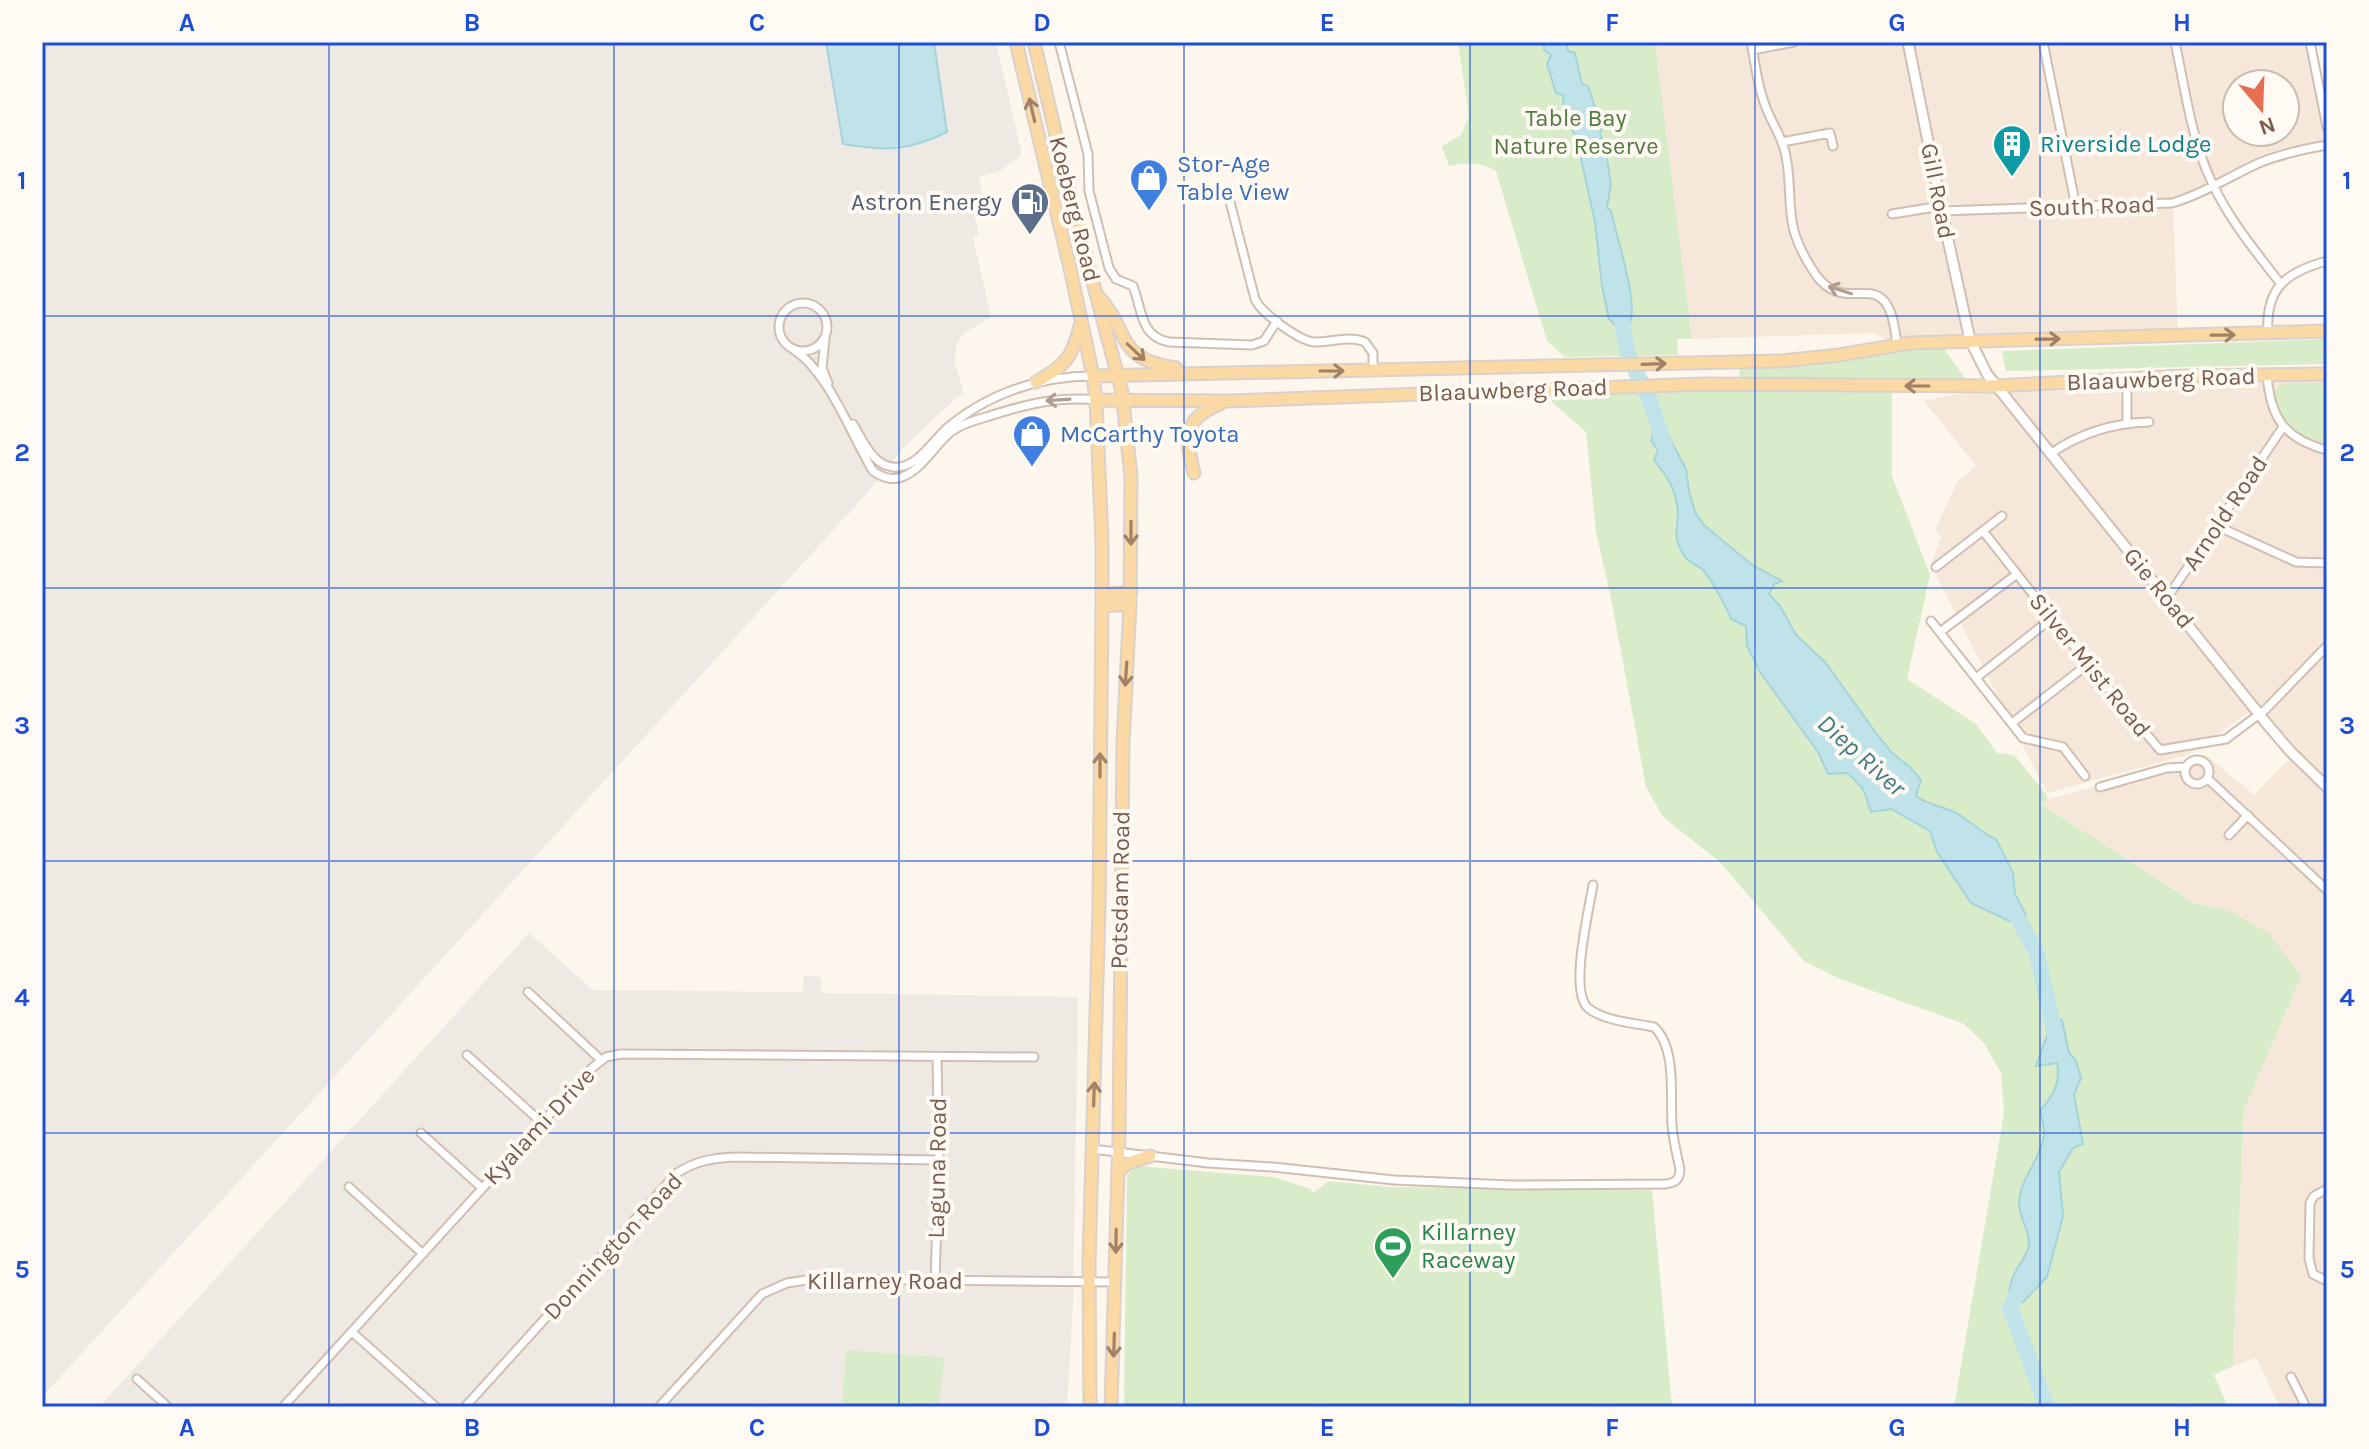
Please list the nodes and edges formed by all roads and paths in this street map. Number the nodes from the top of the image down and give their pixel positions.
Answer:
1 (1016, 42) edge
2 (1034, 42) edge
3 (1059, 42) edge
4 (1794, 42) edge
5 (1908, 42) edge
6 (2043, 42) edge
7 (2175, 42) edge
8 (2310, 42) edge
9 (1752, 46) edge
10 (2327, 127) edge
11 (1782, 142) junction
12 (2327, 145) edge
13 (1833, 146) dead end
14 (2214, 186) junction
15 (1228, 194) dead end
16 (2076, 207) junction
17 (1942, 208) junction
18 (1892, 214) dead end
19 (2327, 261) edge
20 (2280, 283) junction
21 (1095, 292) junction
22 (1277, 321) junction
23 (1081, 322) junction
24 (2327, 331) edge
25 (2268, 334) junction
26 (825, 339) junction
27 (1970, 340) junction
28 (1897, 344) junction
29 (793, 349) junction
30 (1373, 371) junction
31 (1204, 372) junction
32 (2267, 374) junction
33 (2327, 374) edge
34 (1118, 375) junction
35 (1093, 376) junction
36 (2127, 380) junction
37 (1036, 382) junction
38 (1995, 386) junction
39 (1096, 400) junction
40 (1123, 401) junction
41 (1228, 401) junction
42 (2149, 422) dead end
43 (2127, 423) junction
44 (2283, 427) junction
45 (2327, 450) edge
46 (2050, 454) junction
47 (895, 467) junction
48 (1194, 473) dead end
49 (895, 479) junction
50 (2002, 516) dead end
51 (2217, 526) junction
52 (1983, 531) junction
53 (2327, 563) edge
54 (1936, 567) dead end
55 (2017, 574) junction
56 (1130, 598) junction
57 (2167, 598) junction
58 (1102, 601) junction
59 (2052, 618) junction
60 (1931, 621) dead end
61 (1940, 632) junction
62 (2327, 646) edge
63 (2088, 664) junction
64 (1976, 678) junction
65 (2260, 714) junction
66 (2012, 723) junction
67 (2186, 767) junction
68 (2085, 776) dead end
69 (2207, 778) junction
70 (2100, 787) dead end
71 (2327, 787) edge
72 (2248, 815) junction
73 (2229, 835) dead end
74 (1593, 885) dead end
75 (2327, 890) edge
76 (528, 992) dead end
77 (467, 1055) dead end
78 (937, 1057) junction
79 (1034, 1057) dead end
80 (601, 1060) junction
81 (541, 1122) junction
82 (421, 1133) dead end
83 (1092, 1149) junction
84 (1119, 1152) junction
85 (1150, 1156) junction
86 (939, 1160) junction
87 (1118, 1172) junction
88 (349, 1187) dead end
89 (482, 1188) junction
90 (2327, 1189) edge
91 (423, 1254) junction
92 (935, 1280) junction
93 (2327, 1281) edge
94 (1089, 1282) junction
95 (1115, 1282) junction
96 (352, 1332) junction
97 (2291, 1377) dead end
98 (137, 1379) dead end
99 (168, 1407) edge
100 (283, 1407) edge
101 (436, 1407) edge
102 (465, 1407) edge
103 (659, 1407) edge
104 (1090, 1407) edge
105 (1111, 1407) edge
106 (2306, 1407) edge

23 -> 1 main road, Koeberg Road
2 - 21 main road, Koeberg Road
3 - 22 street
4 - 9 street
5 - 17 street, Gill Road
6 - 16 street
7 - 14 street
8 - 10 street
9 - 11 street
11 - 13 street
28 -> 11 street
12 - 14 street, South Road
14 - 16 street, South Road
14 - 20 street
15 - 22 street
16 - 17 street, South Road
17 - 18 street, South Road
17 - 27 street, Gill Road
19 - 20 street
20 - 25 street
21 -> 31 main road
21 - 34 main road, Koeberg Road
22 - 30 street
23 - 35 main road, Koeberg Road
23 - 37 main road
24 - 25 main road, Blaauwberg Road
27 -> 25 main road, Blaauwberg Road
26 - 29 street
26 - 29 street
26 - 47 street
27 - 28 main road, Blaauwberg Road
27 - 38 street, Gill Road
30 -> 28 main road, Blaauwberg Road
29 - 49 street
31 -> 30 main road, Blaauwberg Road
31 - 34 main road, Blaauwberg Road
32 - 33 main road, Blaauwberg Road
32 - 36 main road, Blaauwberg Road
32 - 44 street
34 - 35 main road, Blaauwberg Road
34 - 40 main road, Potsdam Road
35 - 37 street, Blaauwberg Road
35 - 39 main road, Potsdam Road
36 - 38 main road, Blaauwberg Road
36 - 43 street
37 - 47 street, Blaauwberg Road
38 -> 41 main road, Blaauwberg Road
38 - 46 street, Gie Road
39 - 40 main road, Blaauwberg Road
39 -> 49 street, Blaauwberg Road
39 - 58 main road, Potsdam Road
40 - 41 main road, Blaauwberg Road
40 -> 56 main road, Potsdam Road
41 - 48 main road
42 - 43 street
43 - 46 street
44 - 45 street
44 - 51 street, Arnold Road
46 - 57 street, Gie Road
47 - 49 street
50 - 52 street
51 - 53 street
51 - 57 street, Arnold Road
52 - 54 street
52 - 55 street, Silver Mist Road
55 - 59 street, Silver Mist Road
55 - 61 street
56 - 58 main road
56 -> 84 main road, Potsdam Road
57 - 65 street, Gie Road
83 -> 58 main road, Potsdam Road
59 - 63 street, Silver Mist Road
59 - 64 street
60 - 61 street
61 - 64 street
62 - 65 street
63 - 65 street, Silver Mist Road
63 - 66 street
64 - 66 street
65 - 71 street, Gie Road
66 - 68 street
67 - 69 street
67 - 69 street
67 - 70 street
69 - 72 street
72 - 73 street
72 - 75 street
74 - 85 street
76 - 80 street
77 - 81 street
78 - 79 street, Kyalami Drive
78 - 80 street, Kyalami Drive
78 - 86 street, Laguna Road
80 - 81 street, Kyalami Drive
81 - 89 street, Kyalami Drive
82 - 89 street
83 - 84 street
83 - 94 main road, Potsdam Road
84 - 85 street
84 - 87 main road, Potsdam Road
85 - 87 main road
86 - 92 street, Laguna Road
86 - 102 street, Donnington Road
87 -> 95 main road, Potsdam Road
88 - 91 street
89 - 91 street, Kyalami Drive
90 - 93 street
91 - 96 street, Kyalami Drive
92 - 94 street, Killarney Road
92 - 103 street, Killarney Road
94 - 95 street, Killarney Road
94 - 104 main road, Potsdam Road
95 -> 105 main road, Potsdam Road
96 - 100 street, Kyalami Drive
96 - 101 street
97 - 106 street
98 - 99 street

